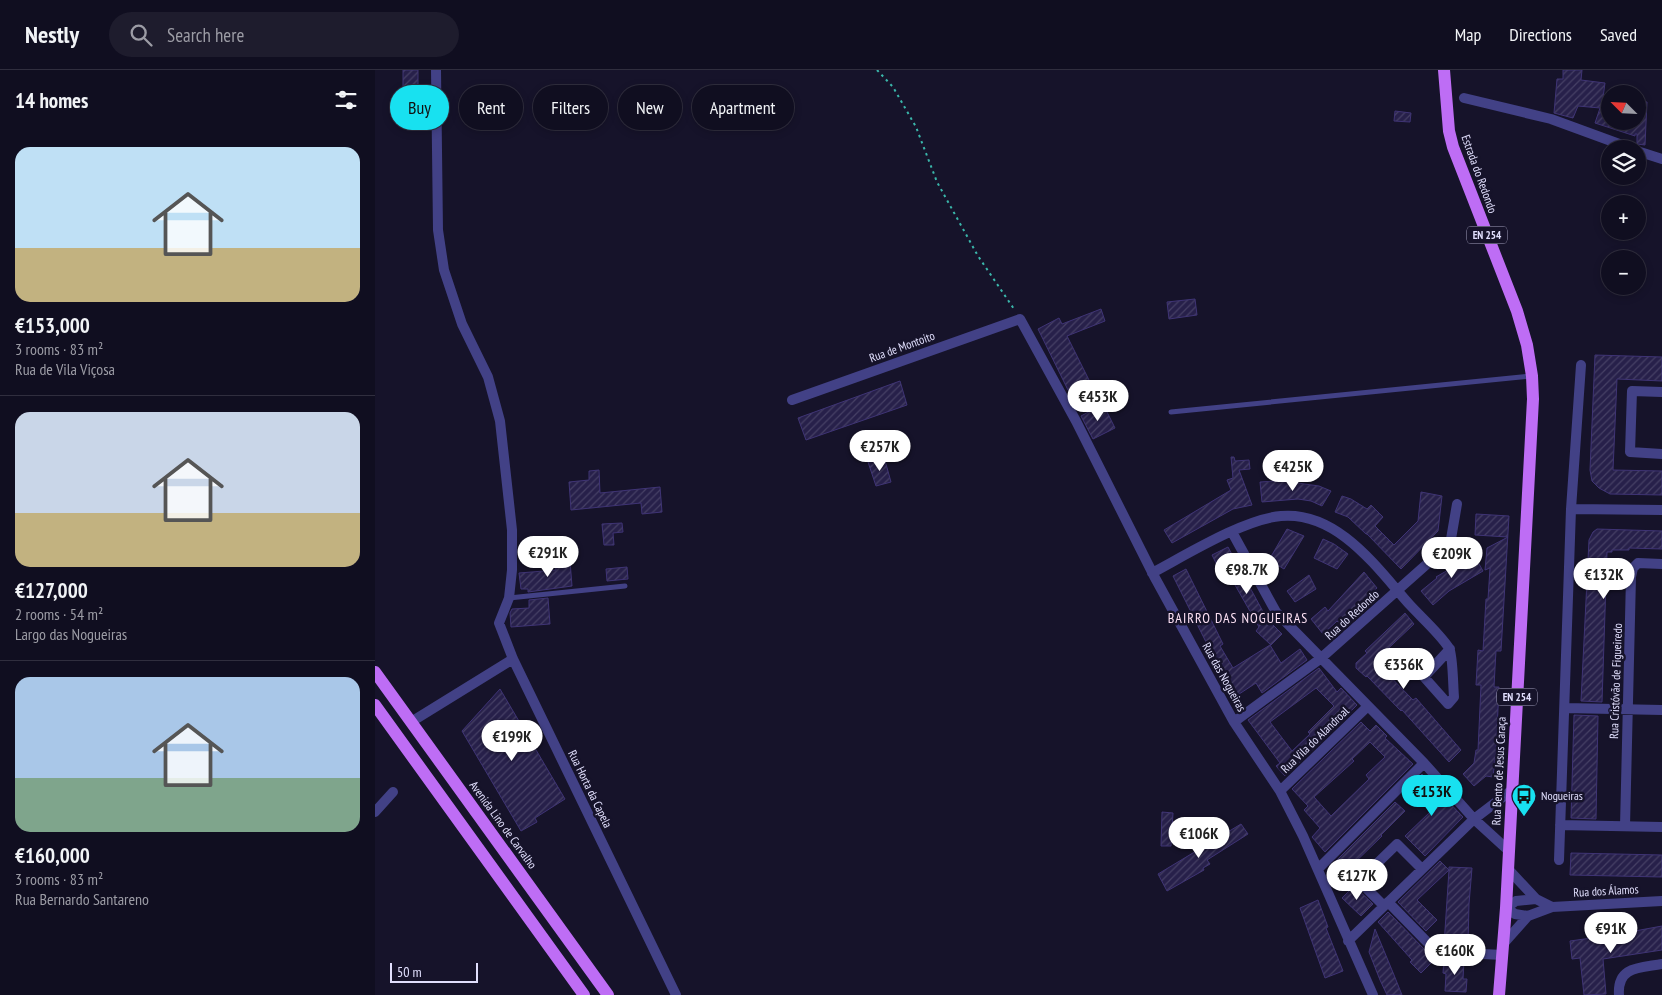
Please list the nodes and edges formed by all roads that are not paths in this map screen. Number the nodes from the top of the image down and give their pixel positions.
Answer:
1 (436, 70) edge
2 (1444, 70) edge
3 (1464, 98) dead end
4 (1608, 140) edge
5 (1646, 153) edge
6 (1662, 159) edge
7 (1020, 318) joint
8 (1581, 365) dead end
9 (1531, 376) junction
10 (1662, 392) edge
11 (1533, 399) joint
12 (792, 400) dead end
13 (1171, 412) dead end
14 (1662, 454) edge
15 (1457, 504) dead end
16 (1571, 509) junction
17 (1662, 510) edge
18 (1232, 532) junction
19 (1662, 564) edge
20 (1152, 572) junction
21 (625, 586) dead end
22 (1397, 591) junction
23 (509, 598) junction
24 (1450, 649) junction
25 (513, 659) junction
26 (1320, 659) junction
27 (375, 672) edge
28 (375, 705) edge
29 (1367, 707) junction
30 (1565, 708) junction
31 (1627, 710) junction
32 (1662, 710) edge
33 (411, 722) junction
34 (1234, 722) junction
35 (1424, 763) junction
36 (1512, 790) junction
37 (1280, 791) junction
38 (393, 792) dead end
39 (375, 812) edge
40 (1474, 818) junction
41 (1560, 825) junction
42 (1625, 826) junction
43 (1662, 827) edge
44 (1509, 851) junction
45 (1559, 860) dead end
46 (1318, 869) junction
47 (1422, 869) junction
48 (1508, 869) junction
49 (1536, 900) junction
50 (1662, 901) edge
51 (1386, 904) junction
52 (1552, 907) junction
53 (1506, 908) junction
54 (1529, 916) junction
55 (1348, 941) junction
56 (1503, 949) junction
57 (1662, 964) edge
58 (584, 995) edge
59 (608, 995) edge
60 (676, 995) edge
61 (1373, 995) edge
62 (1499, 995) edge
63 (1619, 995) edge

1 - 23 street, Rua Horta da Capela
2 - 9 main road, Estrada do Redondo / EN 254
3 - 4 street
5 - 6 street
7 - 12 street, Rua de Montoito
7 - 20 street, Rua das Nogueiras
8 - 16 street
9 - 11 main road, Estrada do Redondo / EN 254
9 - 13 lane
10 - 14 street
11 - 36 main road, Rua Bento de Jesus Caraça / EN 254
15 - 22 street, Rua do Redondo
16 - 17 street
16 - 30 street
18 - 20 street
18 - 22 street
18 - 26 street
19 - 31 street, Rua Cristóvão de Figueiredo
20 - 34 street, Rua das Nogueiras
21 - 23 lane
22 - 24 street
22 - 26 street, Rua do Redondo
23 - 25 street, Rua Horta da Capela
24 - 24 street
25 - 33 street
25 - 60 street, Rua Horta da Capela
26 - 29 street
26 - 34 street, Rua do Redondo
27 - 33 main road, Avenida Lino de Carvalho
28 - 58 main road
29 - 35 street
29 - 37 street, Rua Vila do Alandroal
30 - 31 street
30 - 41 street
31 - 32 street
31 - 42 street, Rua Cristóvão de Figueiredo
33 - 59 main road, Avenida Lino de Carvalho
34 - 37 street, Rua das Nogueiras
35 - 40 street
35 - 46 street
36 - 40 street
36 - 44 main road, Rua Bento de Jesus Caraça / EN 254
37 - 46 street, Rua das Nogueiras
38 - 39 street
40 - 44 street
40 - 47 street
41 - 42 street
41 - 45 street
42 - 43 street
44 - 48 main road, Rua Bento de Jesus Caraça / EN 254
46 - 55 street, Rua das Nogueiras
47 - 51 street
47 - 51 street
48 - 49 street
48 - 53 main road, Rua Bento de Jesus Caraça / EN 254
49 - 52 street
49 - 53 street
50 - 52 street, Rua dos Álamos
51 - 55 street
51 - 56 street
52 - 54 street
53 - 54 street
53 - 56 main road, Rua Bento de Jesus Caraça / EN 254
54 - 56 street
55 - 61 street, Rua das Nogueiras
56 - 62 main road, Rua Bento de Jesus Caraça / EN 254
57 - 63 street

